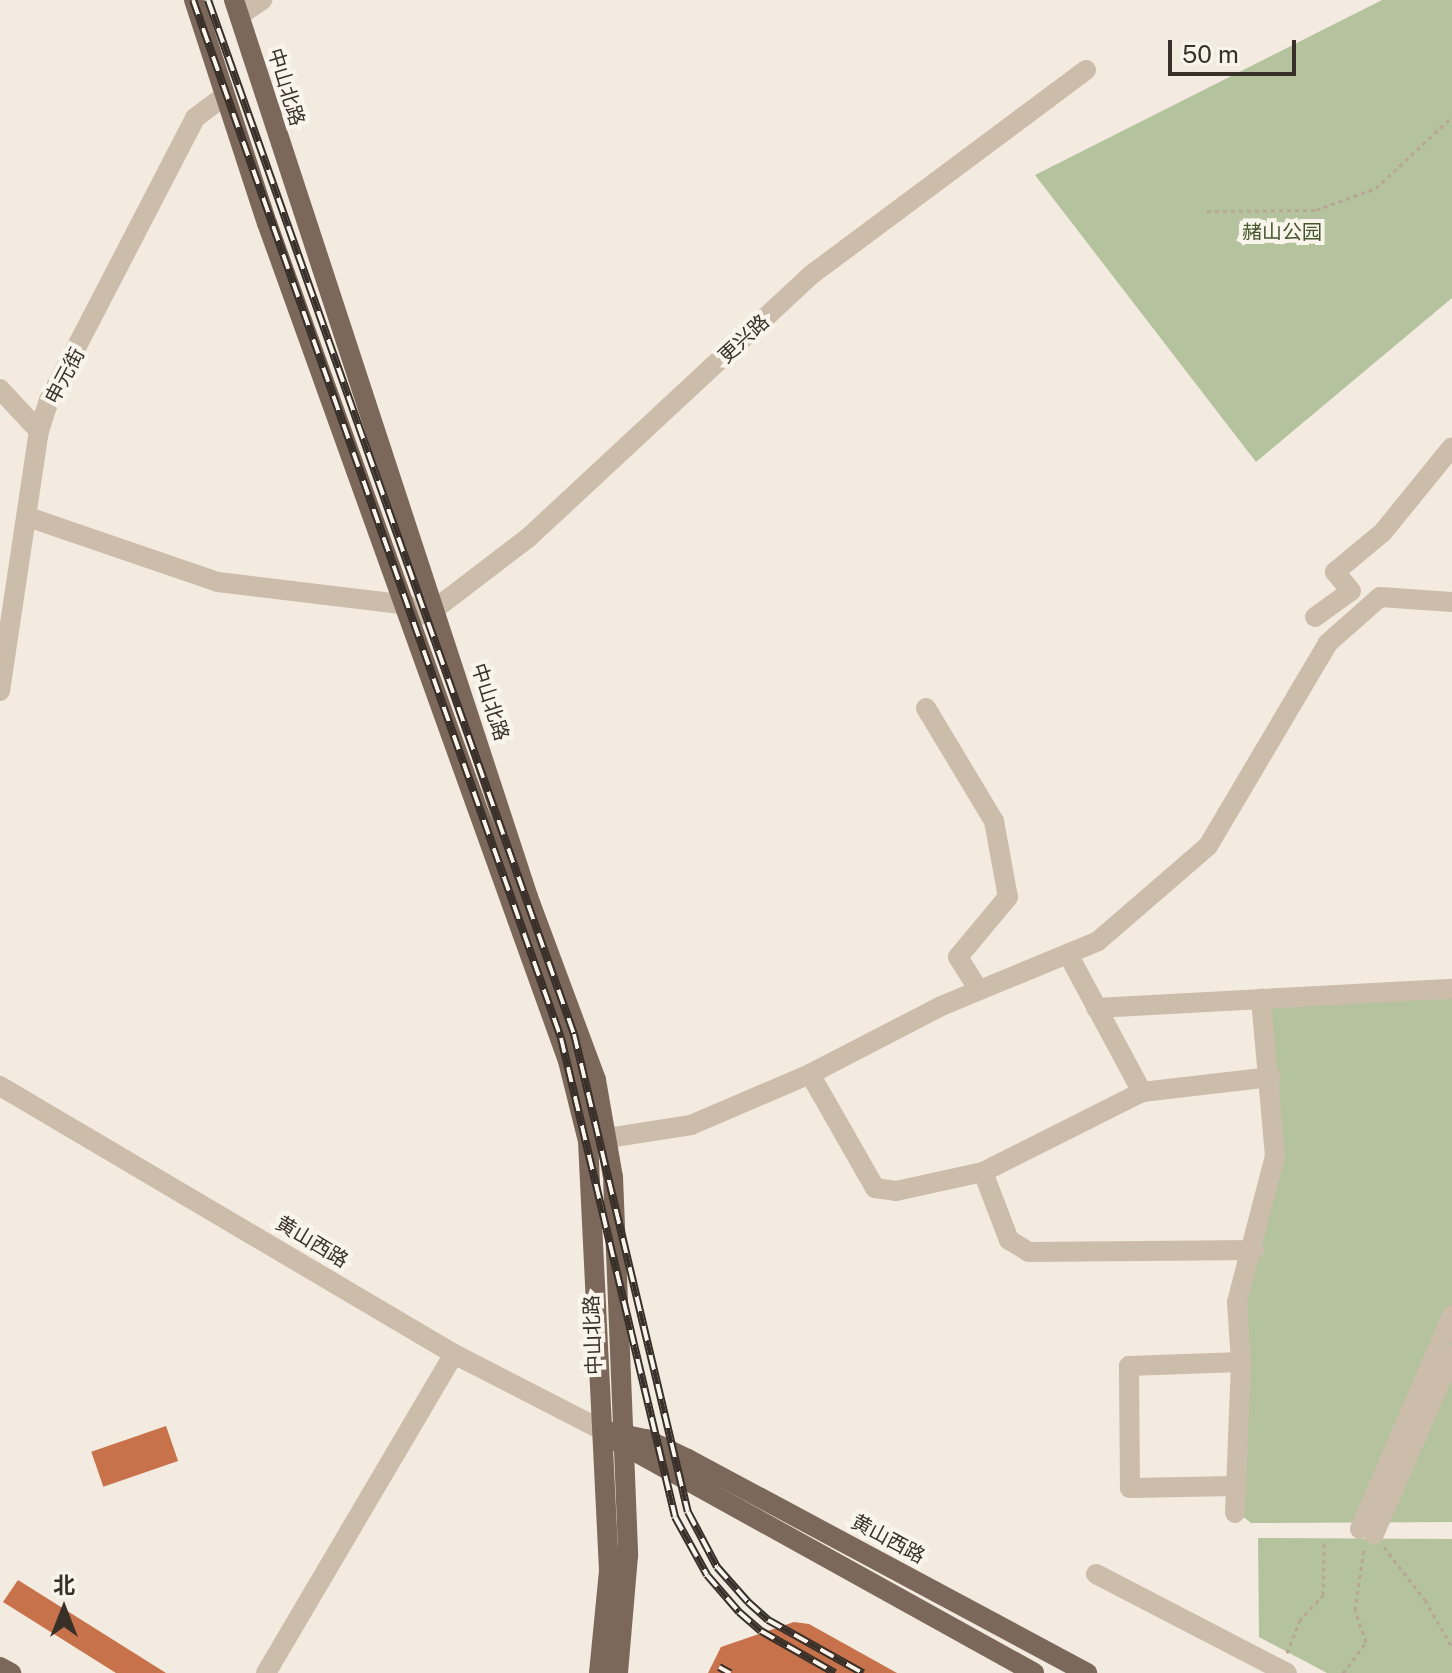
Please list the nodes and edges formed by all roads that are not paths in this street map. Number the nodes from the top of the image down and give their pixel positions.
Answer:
1 (194, 0) edge
2 (262, 0) edge
3 (237, 8) edge
4 (1086, 70) dead end
5 (223, 97) junction
6 (0, 389) edge
7 (39, 431) junction
8 (1452, 447) edge
9 (28, 517) junction
10 (1452, 602) edge
11 (435, 609) junction
12 (410, 612) junction
13 (1336, 635) junction
14 (0, 691) edge
15 (926, 708) dead end
16 (1068, 954) junction
17 (1452, 989) edge
18 (979, 990) junction
19 (1261, 999) junction
20 (1096, 1008) junction
21 (810, 1074) junction
22 (1271, 1077) junction
23 (0, 1086) edge
24 (1142, 1092) junction
25 (608, 1138) junction
26 (983, 1172) junction
27 (1254, 1250) junction
28 (1452, 1315) edge
29 (454, 1354) junction
30 (1452, 1355) edge
31 (1241, 1362) junction
32 (616, 1437) junction
33 (1236, 1486) junction
34 (1235, 1513) dead end
35 (1096, 1574) dead end
36 (0, 1667) edge
37 (1284, 1671) edge
38 (11, 1673) edge
39 (266, 1673) edge
40 (599, 1673) edge
41 (618, 1673) edge
42 (1034, 1673) edge
43 (1087, 1673) edge

1 - 5 main road
2 - 3 street
3 - 11 main road, 中山北路
4 - 11 street, 更兴路
5 - 7 street, 申元街
5 - 12 main road
6 - 7 street
7 - 9 street, 申元街
8 - 13 street
9 - 12 street
9 - 14 street, 申元街
10 - 13 street
11 - 12 street, 更兴路
11 - 25 main road, 中山北路
12 - 32 main road
13 - 16 street
15 - 18 street
16 - 18 street
16 - 20 street
17 - 19 street
18 - 21 street
19 - 20 street
19 - 22 street
20 - 24 street
21 - 25 street
21 - 26 street
22 - 24 street
22 - 27 street
23 - 29 street, 黄山西路
24 - 26 street
25 - 32 main road, 中山北路
26 - 27 street
27 - 31 street
28 - 30 street
29 - 32 street, 黄山西路
29 - 39 street
31 - 33 street
31 - 33 street
32 - 40 main road, 中山北路
32 - 41 main road, 中山北路
32 - 42 main road, 黄山西路
32 - 43 main road, 黄山西路
33 - 34 street
35 - 37 street
36 - 38 main road

